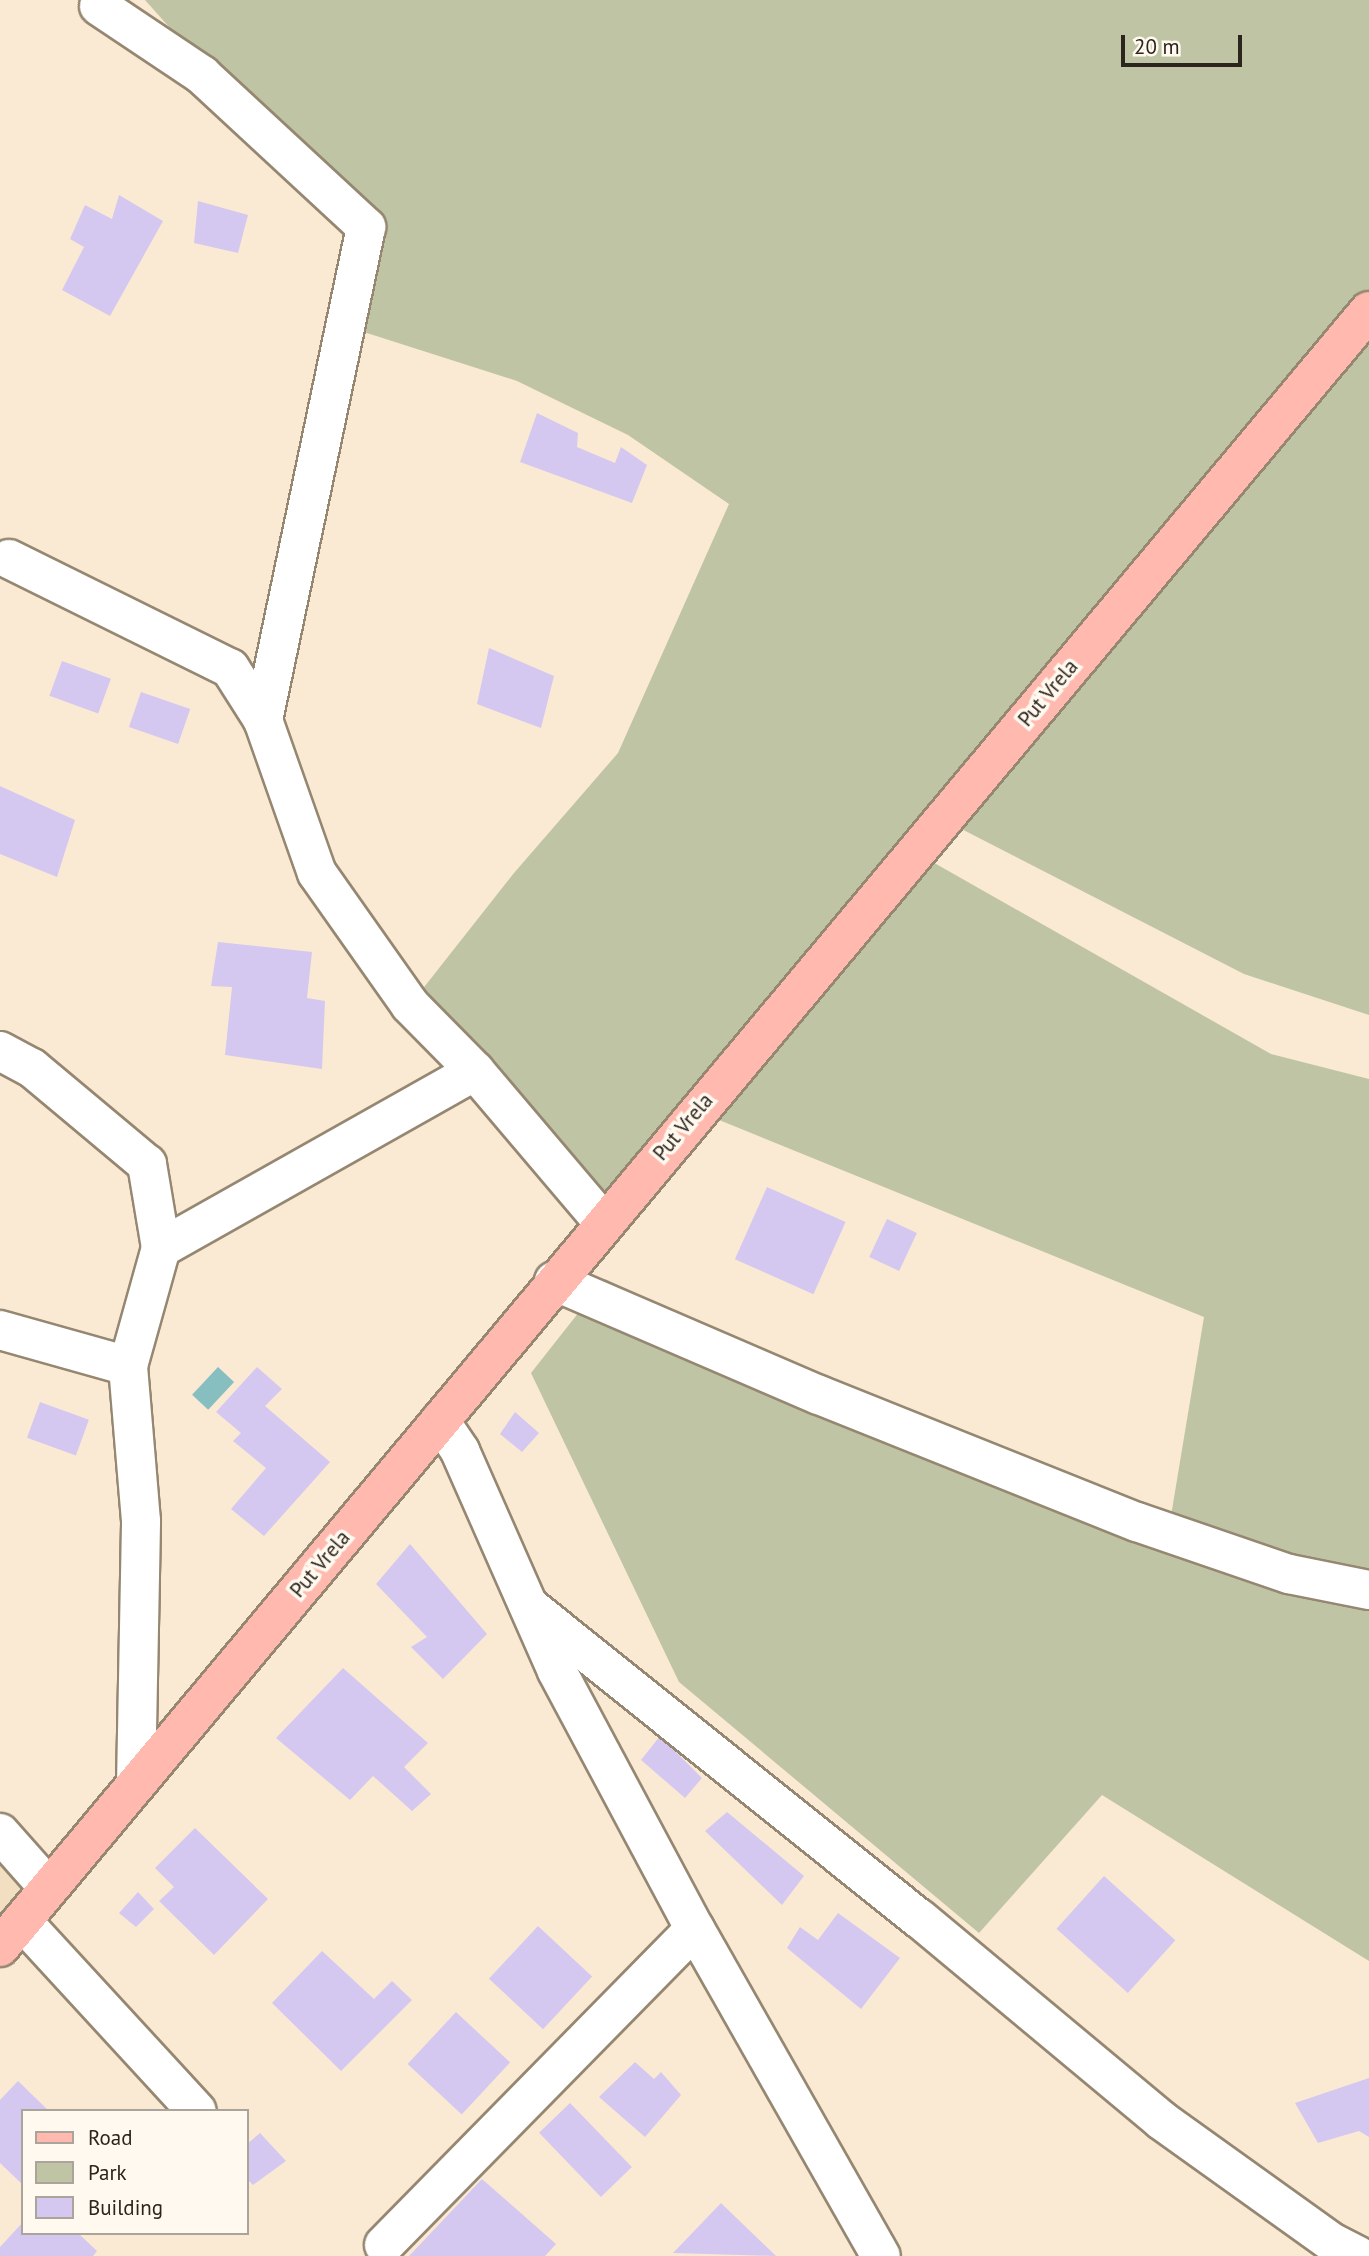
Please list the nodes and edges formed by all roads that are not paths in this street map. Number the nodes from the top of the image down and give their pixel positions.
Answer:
1 (99, 6) dead end
2 (1369, 311) edge
3 (9, 559) dead end
4 (263, 720) junction
5 (0, 1051) edge
6 (475, 1071) junction
7 (603, 1222) junction
8 (161, 1248) junction
9 (554, 1281) junction
10 (0, 1330) edge
11 (128, 1366) junction
12 (440, 1422) junction
13 (1369, 1590) edge
14 (530, 1607) junction
15 (136, 1784) junction
16 (0, 1833) edge
17 (48, 1887) junction
18 (695, 1928) junction
19 (11, 1934) edge
20 (195, 2109) edge
21 (384, 2245) dead end
22 (881, 2256) edge
23 (1357, 2256) edge

1 - 4 street
2 - 7 main road, Put Vrela
3 - 4 street
4 - 6 street
5 - 8 street
6 - 7 street
6 - 8 street
7 - 9 main road, Put Vrela
8 - 11 street
9 - 12 main road, Put Vrela
9 - 13 street
10 - 11 street
11 - 15 street
12 - 14 street
12 - 15 main road, Put Vrela
14 - 18 street
14 - 23 street
15 - 17 main road, Put Vrela
16 - 17 street
17 - 19 main road, Put Vrela
18 - 21 street
18 - 22 street
19 - 20 street

